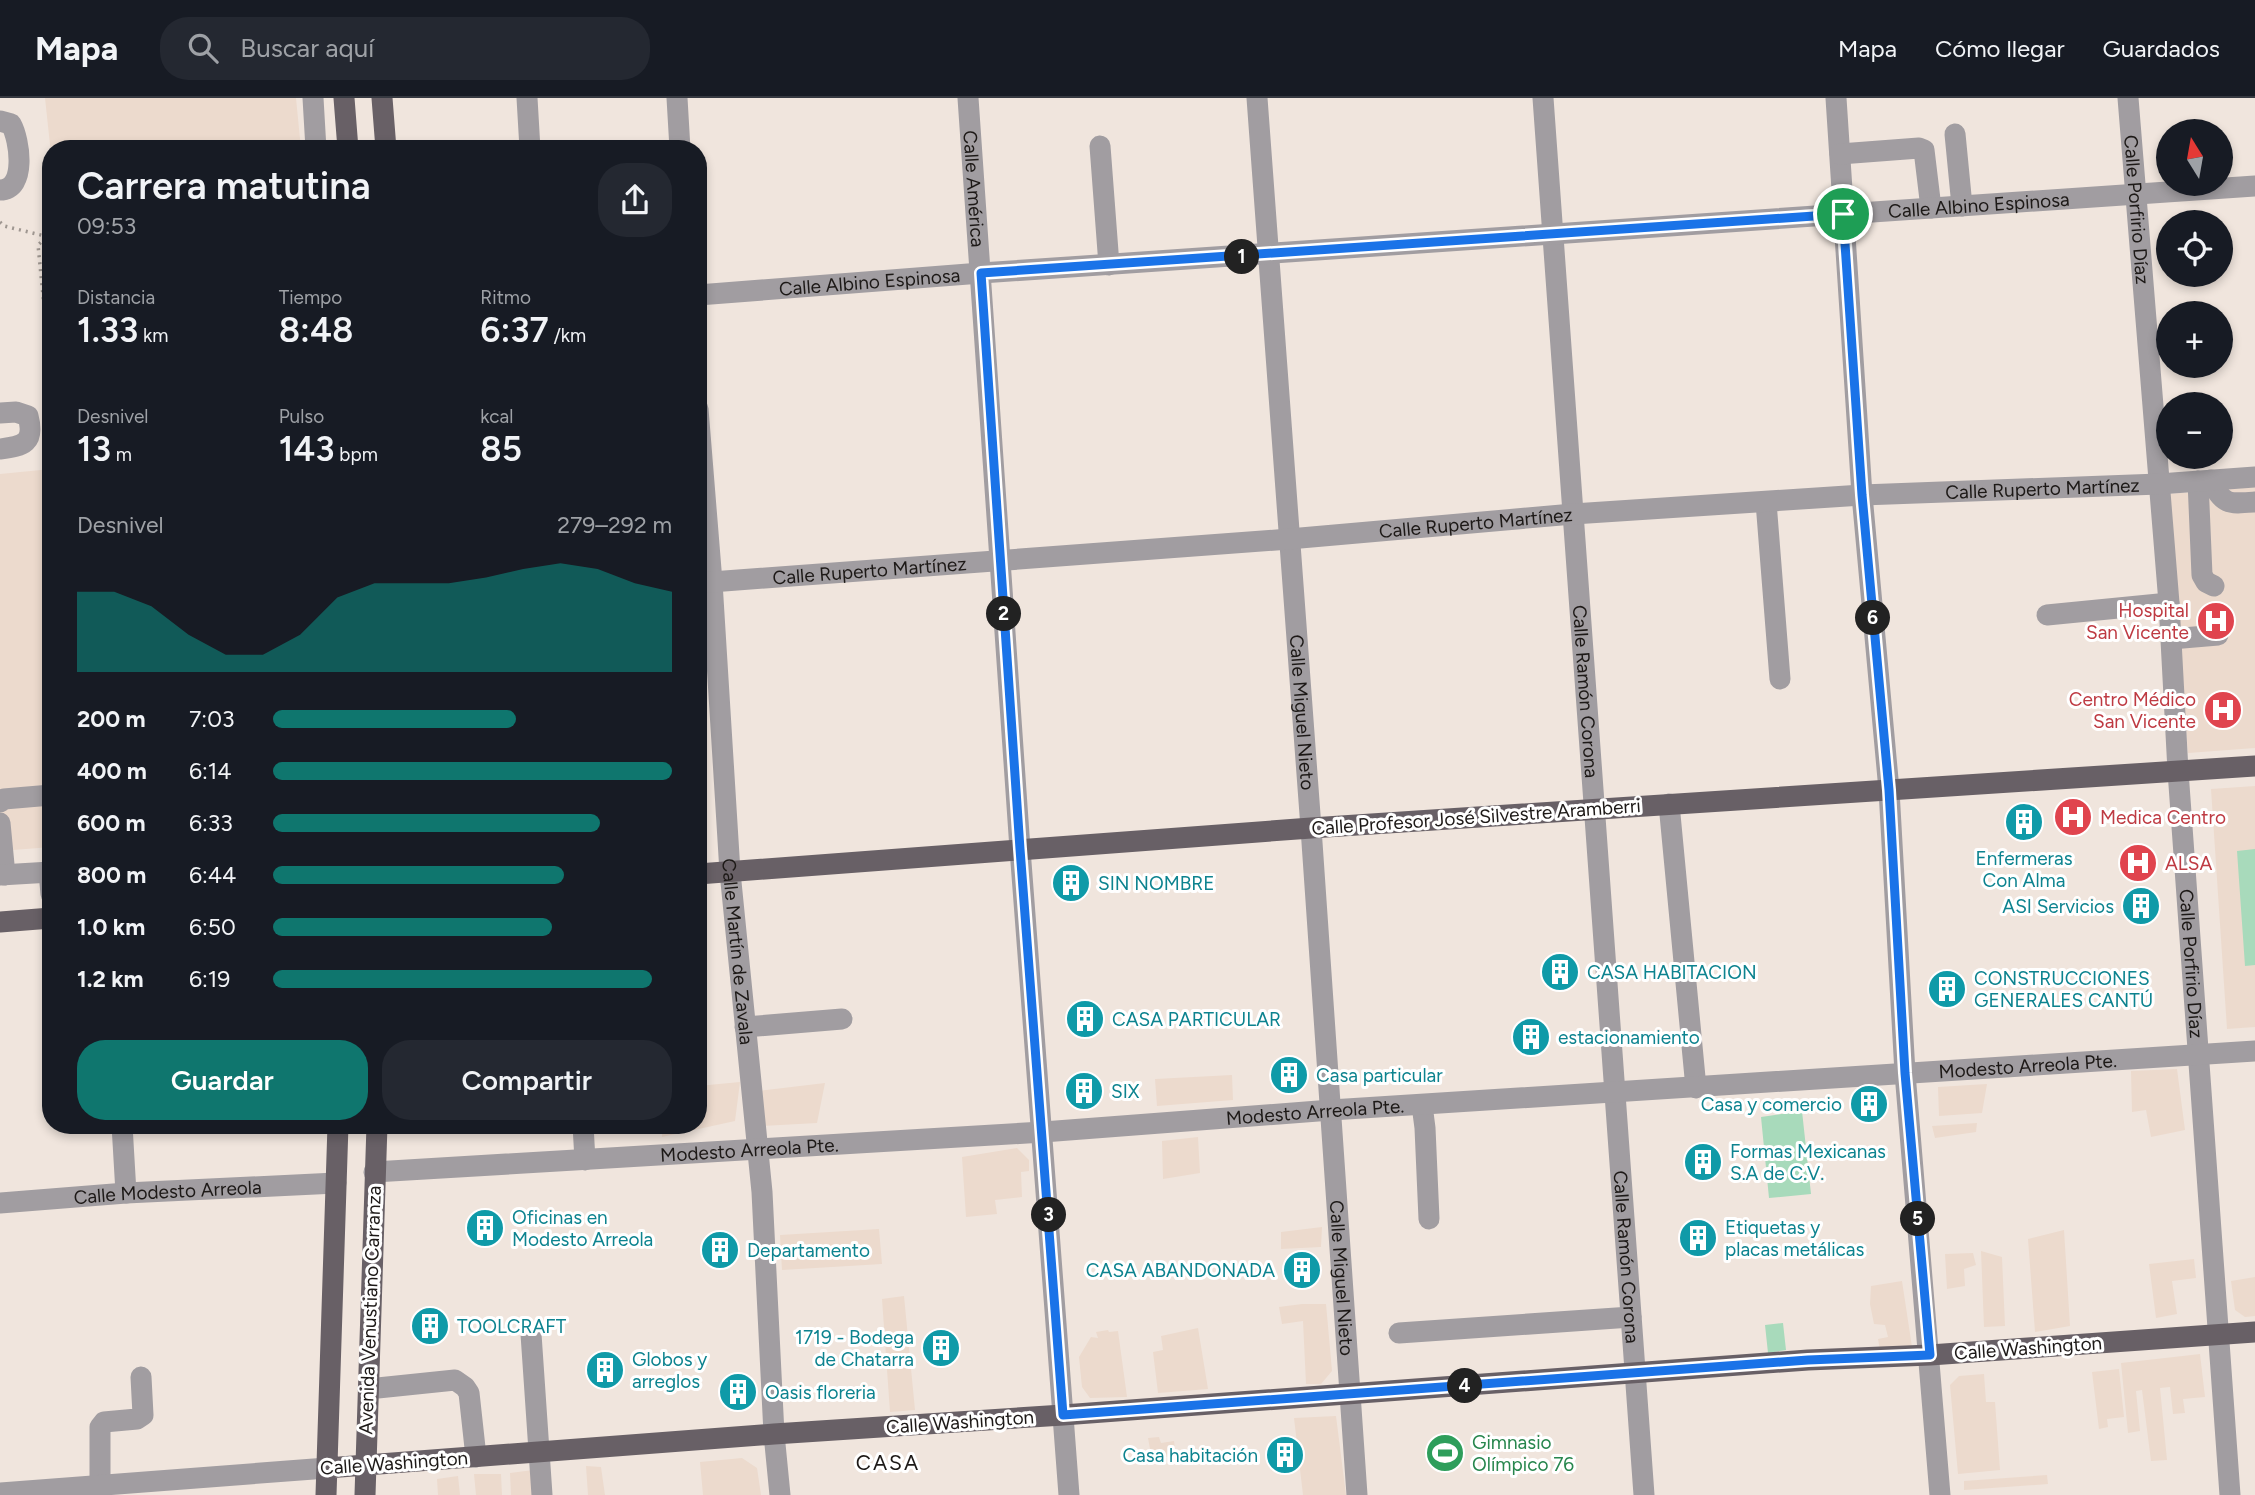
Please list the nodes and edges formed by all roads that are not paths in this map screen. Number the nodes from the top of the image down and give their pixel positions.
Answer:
1 (313, 98) edge
2 (344, 98) edge
3 (382, 98) edge
4 (527, 98) edge
5 (677, 98) edge
6 (968, 98) edge
7 (1257, 98) edge
8 (1543, 98) edge
9 (1836, 98) edge
10 (2128, 98) edge
11 (0, 121) edge
12 (1955, 134) dead end
13 (315, 140) edge
14 (347, 140) edge
15 (385, 140) edge
16 (529, 140) edge
17 (679, 140) edge
18 (1100, 146) dead end
19 (1840, 155) junction
20 (2255, 186) edge
21 (0, 190) edge
22 (2135, 193) junction
23 (1962, 206) junction
24 (1931, 208) junction
25 (1843, 214) junction
26 (1553, 234) junction
27 (1268, 255) junction
28 (1109, 265) junction
29 (981, 273) junction
30 (707, 294) edge
31 (0, 413) edge
32 (0, 449) edge
33 (2255, 477) edge
34 (2204, 480) junction
35 (2159, 484) junction
36 (1862, 495) junction
37 (1766, 502) junction
38 (2255, 502) edge
39 (1573, 514) junction
40 (1289, 540) junction
41 (1000, 560) junction
42 (707, 582) edge
43 (2214, 586) dead end
44 (2169, 603) junction
45 (707, 605) edge
46 (2047, 615) dead end
47 (2218, 635) dead end
48 (2171, 639) junction
49 (1780, 679) dead end
50 (2255, 766) edge
51 (2178, 771) junction
52 (1889, 790) junction
53 (42, 796) edge
54 (0, 802) edge
55 (1669, 804) junction
56 (1595, 809) junction
57 (0, 823) edge
58 (1311, 828) junction
59 (1020, 849) junction
60 (730, 872) junction
61 (42, 873) edge
62 (707, 873) edge
63 (3, 875) edge
64 (42, 919) edge
65 (0, 922) edge
66 (842, 1019) dead end
67 (745, 1027) junction
68 (2255, 1051) edge
69 (2199, 1055) junction
70 (1905, 1073) junction
71 (1696, 1088) junction
72 (1615, 1093) junction
73 (1422, 1105) junction
74 (1331, 1110) junction
75 (1043, 1132) junction
76 (123, 1134) edge
77 (338, 1134) edge
78 (376, 1134) edge
79 (584, 1134) edge
80 (757, 1150) junction
81 (586, 1160) junction
82 (374, 1172) junction
83 (336, 1182) junction
84 (127, 1193) junction
85 (0, 1203) edge
86 (1429, 1219) dead end
87 (1631, 1317) junction
88 (2255, 1332) edge
89 (1398, 1333) dead end
90 (531, 1334) dead end
91 (2217, 1335) junction
92 (1930, 1355) junction
93 (1635, 1373) junction
94 (141, 1377) dead end
95 (368, 1389) junction
96 (1350, 1395) junction
97 (1063, 1415) junction
98 (774, 1434) junction
99 (537, 1452) junction
100 (476, 1457) junction
101 (365, 1465) junction
102 (327, 1468) junction
103 (100, 1486) junction
104 (0, 1493) edge
105 (326, 1495) edge
106 (365, 1495) edge
107 (542, 1495) edge
108 (780, 1495) edge
109 (1069, 1495) edge
110 (1357, 1495) edge
111 (1644, 1495) edge
112 (1940, 1495) edge
113 (2230, 1495) edge

1 - 13 street
2 - 14 main road
3 - 15 main road
4 - 16 street
5 - 17 street
6 - 29 street, Calle América
7 - 27 street, Calle Miguel Nieto
8 - 26 street, Calle Ramón Corona
9 - 19 street
10 - 22 street, Calle Porfirio Díaz
11 - 21 street
12 - 23 street
18 - 28 street
19 - 24 street
19 - 25 street
20 - 22 street, Calle Albino Espinosa
22 - 23 street, Calle Albino Espinosa
22 - 35 street, Calle Porfirio Díaz
23 - 24 street, Calle Albino Espinosa
24 - 25 street, Calle Albino Espinosa
25 - 26 street, Calle Albino Espinosa
25 - 36 street
26 - 27 street, Calle Albino Espinosa
26 - 39 street, Calle Ramón Corona
27 - 28 street, Calle Albino Espinosa
27 - 40 street, Calle Miguel Nieto
28 - 29 street, Calle Albino Espinosa
29 - 30 street, Calle Albino Espinosa
29 - 41 street, Calle América
31 - 32 street
33 - 34 street, Calle Ruperto Martínez
34 - 35 street, Calle Ruperto Martínez
34 - 38 street
34 - 43 street
35 - 36 street, Calle Ruperto Martínez
35 - 44 street, Calle Porfirio Díaz
36 - 37 street, Calle Ruperto Martínez
36 - 52 street
37 - 39 street, Calle Ruperto Martínez
37 - 49 street
39 - 40 street, Calle Ruperto Martínez
39 - 56 street, Calle Ramón Corona
40 - 41 street, Calle Ruperto Martínez
40 - 58 street, Calle Miguel Nieto
41 - 42 street, Calle Ruperto Martínez
41 - 59 street, Calle América
44 - 46 street
44 - 48 street, Calle Porfirio Díaz
45 - 60 street, Calle Martín de Zavala
47 - 48 street
48 - 51 street, Calle Porfirio Díaz
50 - 51 main road, Calle Profesor José Silvestre Aramberri
51 - 52 main road, Calle Profesor José Silvestre Aramberri
51 - 69 street, Calle Porfirio Díaz
52 - 55 main road, Calle Profesor José Silvestre Aramberri
52 - 70 street
53 - 54 street
55 - 56 main road, Calle Profesor José Silvestre Aramberri
55 - 71 street
56 - 58 main road, Calle Profesor José Silvestre Aramberri
56 - 72 street, Calle Ramón Corona
57 - 63 street
58 - 59 main road, Calle Profesor José Silvestre Aramberri
58 - 74 street, Calle Miguel Nieto
59 - 60 main road, Calle Profesor José Silvestre Aramberri
59 - 75 street, Calle América
60 - 62 main road, Calle Profesor José Silvestre Aramberri
60 - 67 street, Calle Martín de Zavala
61 - 63 street
64 - 65 main road
66 - 67 street
67 - 80 street, Calle Martín de Zavala
68 - 69 street, Modesto Arreola Pte.
69 - 70 street, Modesto Arreola Pte.
69 - 91 street, Calle Porfirio Díaz
70 - 71 street, Modesto Arreola Pte.
70 - 92 street
71 - 72 street, Modesto Arreola Pte.
72 - 73 street, Modesto Arreola Pte.
72 - 87 street, Calle Ramón Corona
73 - 74 street, Modesto Arreola Pte.
73 - 86 street
74 - 75 street, Modesto Arreola Pte.
74 - 96 street, Calle Miguel Nieto
75 - 80 street, Modesto Arreola Pte.
75 - 97 street, Calle América
76 - 84 street
77 - 83 main road, Avenida Venustiano Carranza
78 - 82 main road, Avenida Venustiano Carranza
79 - 81 street
80 - 81 street, Modesto Arreola Pte.
80 - 98 street, Calle Martín de Zavala
81 - 82 street, Modesto Arreola Pte.
82 - 95 main road, Avenida Venustiano Carranza
83 - 84 street, Calle Modesto Arreola
83 - 102 main road, Avenida Venustiano Carranza
84 - 85 street, Calle Modesto Arreola
87 - 89 street
87 - 93 street, Calle Ramón Corona
88 - 91 main road, Calle Washington
90 - 99 street
91 - 92 main road, Calle Washington
91 - 113 street, Calle Porfirio Díaz
92 - 93 main road, Calle Washington
92 - 112 street
93 - 96 main road, Calle Washington
93 - 111 street, Calle Ramón Corona
94 - 103 street
95 - 100 street
95 - 101 main road, Avenida Venustiano Carranza
96 - 97 main road, Calle Washington
96 - 110 street, Calle Miguel Nieto
97 - 98 main road, Calle Washington
97 - 109 street, Calle América
98 - 99 main road, Calle Washington
98 - 108 street, Calle Martín de Zavala
99 - 100 main road, Calle Washington
99 - 107 street
100 - 101 main road, Calle Washington
101 - 102 main road, Calle Washington
101 - 106 main road, Avenida Venustiano Carranza
102 - 103 street, Calle Washington
102 - 105 main road, Avenida Venustiano Carranza
103 - 104 street, Calle Washington

